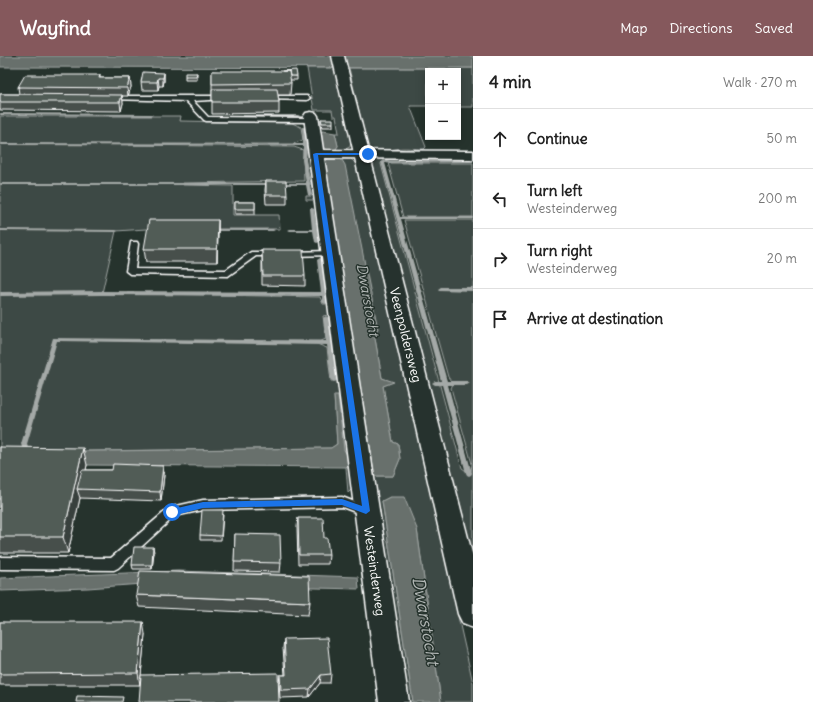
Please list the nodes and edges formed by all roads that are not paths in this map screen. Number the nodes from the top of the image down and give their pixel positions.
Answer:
1 (338, 56) edge
2 (102, 98) edge
3 (231, 98) edge
4 (262, 98) edge
5 (188, 99) junction
6 (310, 111) junction
7 (326, 154) junction
8 (362, 154) junction
9 (473, 154) edge
10 (134, 244) dead end
11 (330, 253) junction
12 (366, 511) junction
13 (0, 563) edge
14 (473, 614) edge
15 (394, 702) edge

1 - 8 street, Veenpoldersweg
2 - 5 lane
3 - 5 lane
4 - 6 lane
5 - 6 lane
6 - 7 street, Westeinderweg
7 - 8 street
7 - 11 street, Westeinderweg
8 - 9 street
8 - 14 street, Veenpoldersweg
10 - 11 lane
11 - 12 street, Westeinderweg
12 - 13 lane
12 - 15 street, Westeinderweg

